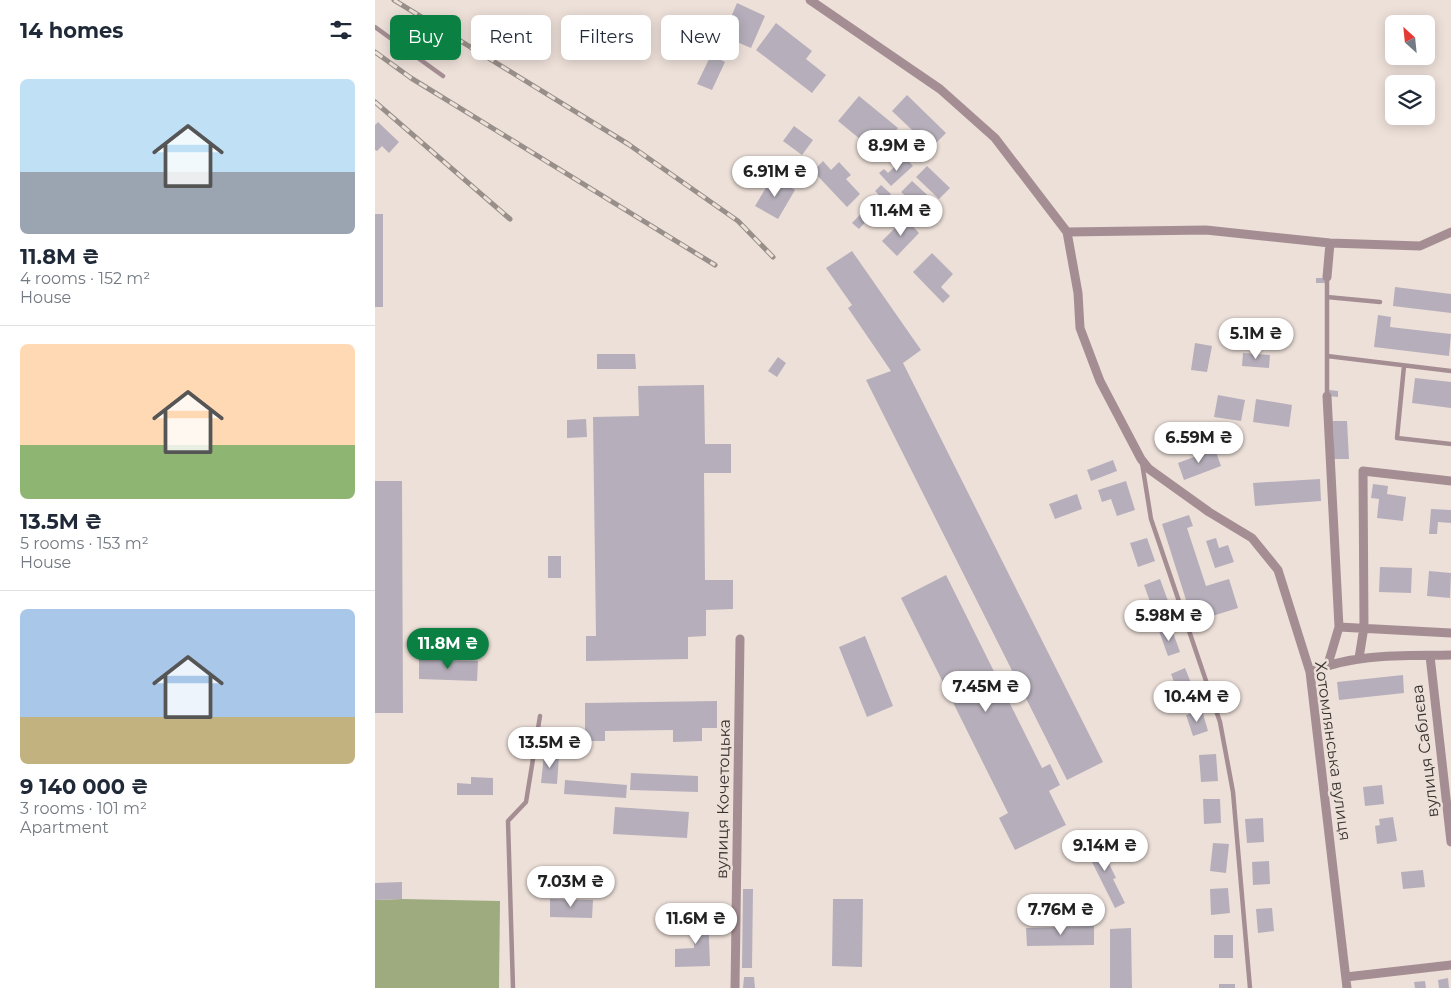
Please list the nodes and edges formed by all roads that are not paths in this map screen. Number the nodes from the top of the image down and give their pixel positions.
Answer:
1 (810, 0) edge
2 (375, 27) edge
3 (443, 76) dead end
4 (1067, 232) junction
5 (1451, 232) edge
6 (1330, 243) junction
7 (1327, 277) joint
8 (1327, 297) junction
9 (1380, 302) dead end
10 (1327, 356) junction
11 (1404, 366) junction
12 (1451, 371) edge
13 (1327, 396) joint
14 (1451, 444) edge
15 (1141, 459) junction
16 (1451, 481) edge
17 (1339, 627) junction
18 (1364, 627) junction
19 (1451, 632) edge
20 (739, 639) dead end
21 (1451, 655) edge
22 (1430, 656) junction
23 (1359, 658) junction
24 (1328, 664) junction
25 (1310, 672) junction
26 (540, 716) dead end
27 (1451, 842) edge
28 (1451, 965) edge
29 (1346, 977) junction
30 (513, 988) edge
31 (735, 988) edge
32 (1250, 988) edge
33 (1347, 988) edge

1 - 4 street, Хотомлянська вулиця
2 - 3 lane
4 - 6 street
4 - 15 street, Хотомлянська вулиця
5 - 6 street
6 - 7 street
7 - 8 lane
8 - 9 lane
8 - 10 lane
10 - 11 lane
10 - 13 lane
11 - 12 lane
11 - 14 lane
13 - 17 street
15 - 25 street, Хотомлянська вулиця
15 - 32 lane
16 - 18 street
17 - 18 street
17 - 24 street
18 - 19 street
18 - 23 street
20 - 31 street, вулиця Кочетоцька
21 - 22 street
22 - 23 street
22 - 27 street, вулиця Саблєва
23 - 24 street
24 - 25 street
25 - 29 street, Хотомлянська вулиця
26 - 30 lane
28 - 29 street
29 - 33 street, Хотомлянська вулиця

